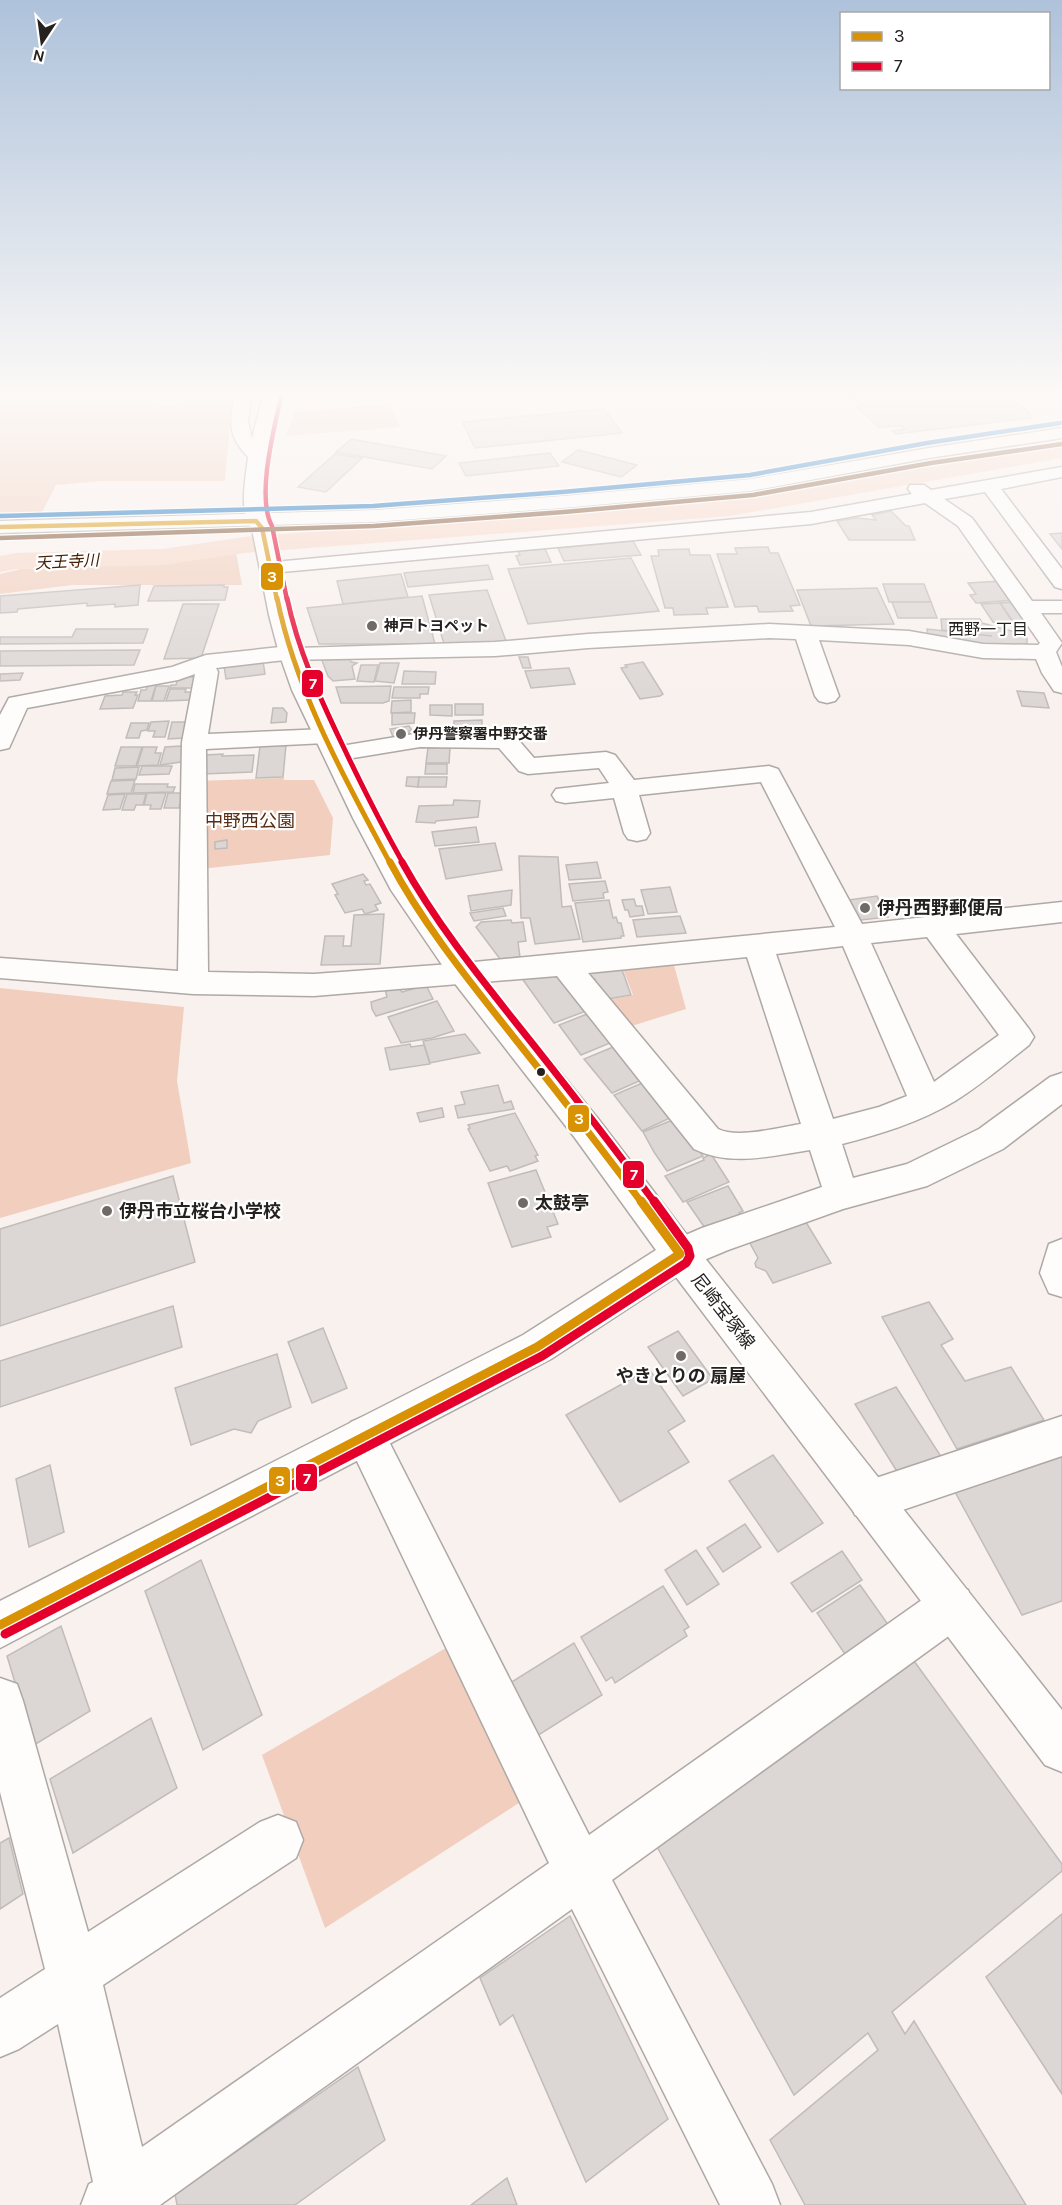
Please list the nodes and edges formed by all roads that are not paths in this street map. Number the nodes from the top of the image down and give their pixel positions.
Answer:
1 (254, 498) edge
2 (594, 498) edge
3 (917, 498) edge
4 (930, 498) edge
5 (999, 498) edge
6 (259, 525) junction
7 (0, 527) edge
8 (271, 565) junction
9 (1062, 583) edge
10 (1062, 607) edge
11 (1028, 608) junction
12 (805, 633) junction
13 (1053, 646) edge
14 (290, 654) junction
15 (199, 666) junction
16 (1062, 686) edge
17 (822, 689) dead end
18 (194, 742) junction
19 (0, 743) edge
20 (331, 745) junction
21 (623, 789) junction
22 (565, 795) dead end
23 (637, 833) dead end
24 (1062, 912) edge
25 (934, 926) junction
26 (853, 935) junction
27 (758, 946) junction
28 (563, 963) junction
29 (0, 968) edge
30 (464, 974) junction
31 (193, 983) junction
32 (1062, 1086) edge
33 (926, 1101) junction
34 (822, 1134) junction
35 (842, 1195) junction
36 (680, 1254) junction
37 (1062, 1255) edge
38 (1062, 1281) edge
39 (366, 1436) junction
40 (1062, 1436) edge
41 (870, 1500) junction
42 (952, 1606) junction
43 (0, 1625) edge
44 (0, 1701) edge
45 (1062, 1748) edge
46 (278, 1840) dead end
47 (580, 1872) junction
48 (74, 1978) junction
49 (0, 2030) edge
50 (120, 2202) edge
51 (751, 2205) edge

1 - 6 street, 尼崎宝塚線
2 - 6 street
3 - 8 street
4 - 11 street
5 - 9 street
6 - 7 street
6 - 8 street, 尼崎宝塚線
8 - 14 street, 尼崎宝塚線
10 - 11 street
11 - 13 street
12 - 13 street
12 - 14 street
12 - 17 street
13 - 16 street
14 - 15 street
14 - 20 street, 尼崎宝塚線
15 - 18 street
15 - 19 street
18 - 20 street
18 - 31 street
20 - 21 street
20 - 30 street, 尼崎宝塚線
21 - 22 street
21 - 23 street
21 - 26 street
24 - 25 street
25 - 26 street
25 - 33 street
26 - 27 street
26 - 33 street
27 - 28 street
27 - 34 street
28 - 30 street
28 - 34 street
29 - 31 street
30 - 31 street
30 - 36 street, 尼崎宝塚線
32 - 35 street
33 - 34 street
34 - 35 street
35 - 36 street
36 - 39 street
36 - 41 street, 尼崎宝塚線
37 - 38 street
39 - 43 street
39 - 47 street
40 - 41 street
41 - 42 street, 尼崎宝塚線
42 - 45 street, 尼崎宝塚線
42 - 47 street
44 - 48 street
46 - 48 street
47 - 50 street
47 - 51 street
48 - 49 street
48 - 50 street

